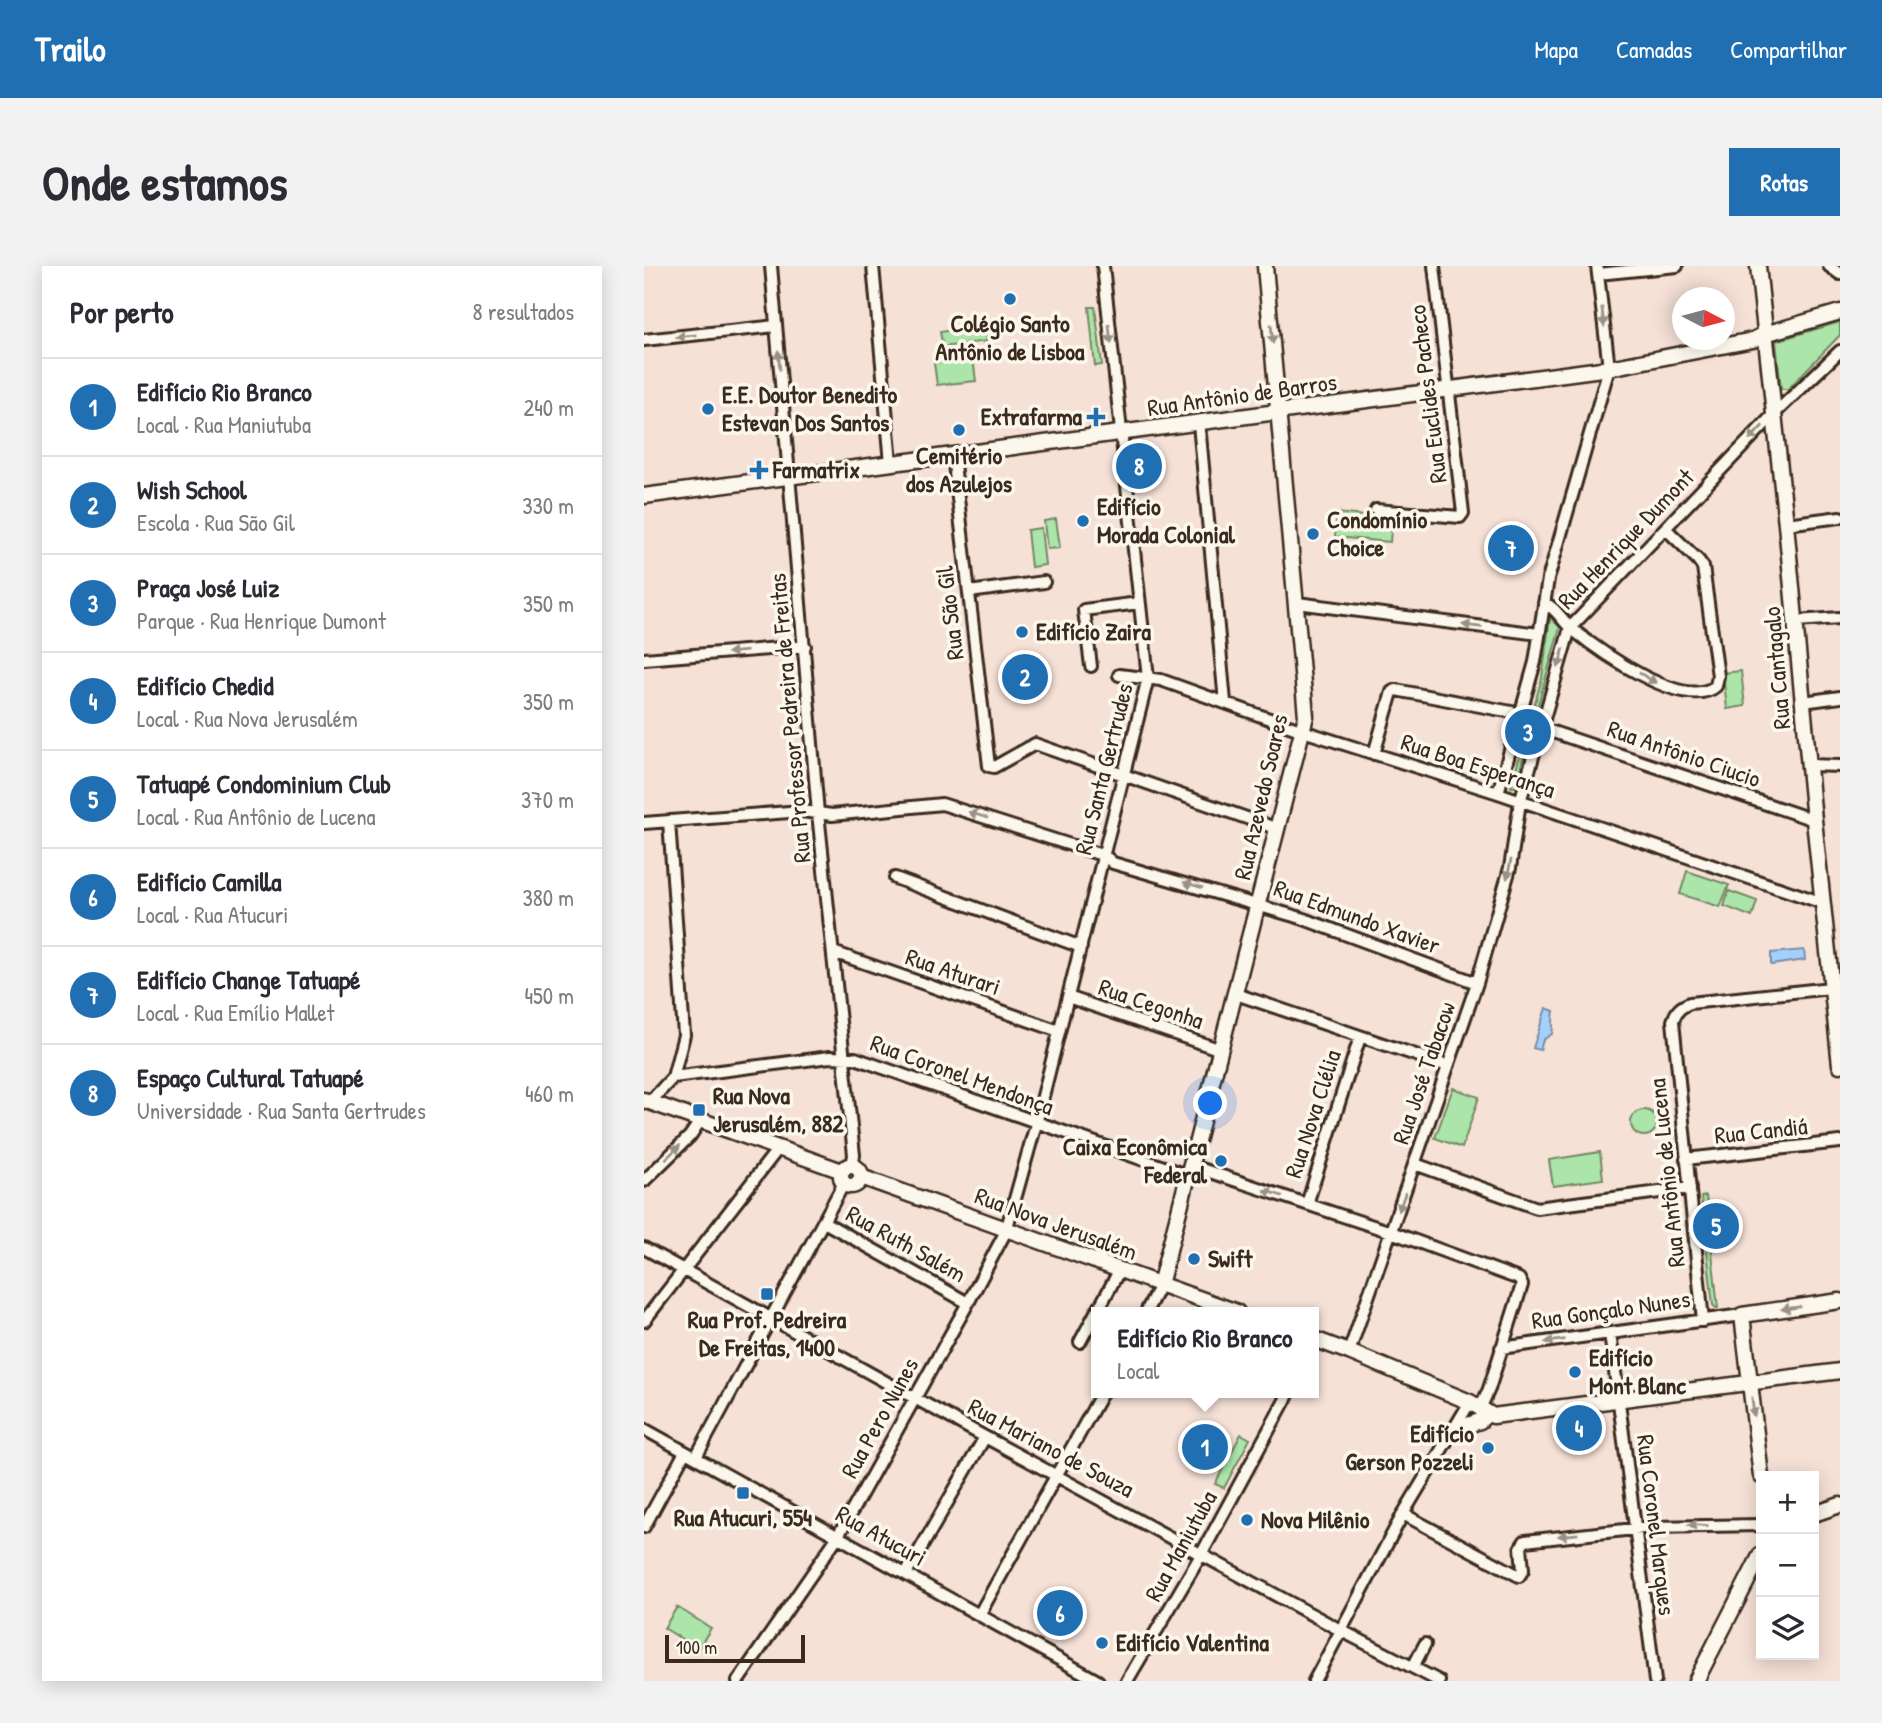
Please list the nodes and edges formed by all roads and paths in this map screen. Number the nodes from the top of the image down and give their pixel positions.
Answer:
1 (771, 266) edge
2 (873, 266) edge
3 (1103, 266) edge
4 (1265, 266) edge
5 (1434, 266) edge
6 (1677, 266) edge
7 (1758, 266) edge
8 (1829, 266) edge
9 (1598, 270) edge
10 (1840, 274) edge
11 (1840, 312) edge
12 (776, 327) junction
13 (1765, 334) junction
14 (644, 340) edge
15 (1840, 351) edge
16 (1609, 368) junction
17 (1449, 389) junction
18 (1280, 412) junction
19 (1774, 414) junction
20 (1199, 424) junction
21 (1120, 434) junction
22 (953, 456) junction
23 (891, 463) junction
24 (789, 477) junction
25 (644, 496) edge
26 (1376, 510) dead end
27 (1840, 517) edge
28 (1786, 524) junction
29 (1666, 529) junction
30 (1044, 582) dead end
31 (969, 592) junction
32 (1139, 603) junction
33 (1297, 603) junction
34 (1544, 603) junction
35 (1840, 618) edge
36 (1796, 621) junction
37 (1570, 628) junction
38 (1539, 634) junction
39 (805, 646) junction
40 (644, 659) edge
41 (1091, 666) dead end
42 (1119, 675) dead end
43 (1148, 678) junction
44 (1840, 697) edge
45 (1225, 702) junction
46 (1803, 702) junction
47 (1522, 714) junction
48 (1541, 728) junction
49 (1303, 731) junction
50 (1374, 754) junction
51 (1809, 765) junction
52 (1840, 766) edge
53 (1125, 776) junction
54 (1498, 793) junction
55 (1520, 802) junction
56 (818, 813) junction
57 (1814, 820) junction
58 (669, 821) junction
59 (644, 823) edge
60 (1278, 830) junction
61 (1105, 856) junction
62 (895, 878) dead end
63 (1823, 903) junction
64 (1258, 904) junction
65 (1081, 947) junction
66 (833, 952) junction
67 (1477, 983) junction
68 (1836, 988) edge
69 (1236, 994) junction
70 (1068, 997) junction
71 (1059, 1031) junction
72 (1360, 1037) junction
73 (1222, 1050) junction
74 (844, 1057) junction
75 (1840, 1065) edge
76 (1448, 1066) junction
77 (673, 1077) junction
78 (647, 1101) edge
79 (700, 1121) junction
80 (1036, 1124) junction
81 (1840, 1142) edge
82 (777, 1150) junction
83 (1686, 1159) junction
84 (1415, 1164) junction
85 (1190, 1171) junction
86 (850, 1174) junction
87 (644, 1181) edge
88 (1689, 1188) junction
89 (1307, 1204) junction
90 (824, 1222) junction
91 (1006, 1231) junction
92 (1391, 1232) junction
93 (644, 1248) edge
94 (682, 1271) junction
95 (1119, 1271) junction
96 (1160, 1285) junction
97 (1840, 1301) edge
98 (968, 1303) junction
99 (1100, 1307) edge
100 (1149, 1307) edge
101 (1223, 1307) edge
102 (1737, 1318) junction
103 (771, 1320) junction
104 (644, 1321) edge
105 (1703, 1321) junction
106 (1091, 1323) edge
107 (1610, 1333) junction
108 (1080, 1342) dead end
109 (1319, 1343) edge
110 (1501, 1348) junction
111 (1349, 1352) junction
112 (1840, 1371) edge
113 (1750, 1382) junction
114 (1099, 1398) edge
115 (1286, 1398) edge
116 (916, 1399) junction
117 (1619, 1400) junction
118 (1479, 1408) junction
119 (644, 1429) edge
120 (1453, 1430) junction
121 (985, 1437) junction
122 (691, 1455) junction
123 (1761, 1471) edge
124 (1057, 1476) junction
125 (1840, 1505) edge
126 (1819, 1512) edge
127 (1404, 1514) junction
128 (1756, 1525) edge
129 (644, 1527) edge
130 (1635, 1528) junction
131 (838, 1536) junction
132 (1201, 1555) junction
133 (1756, 1563) edge
134 (906, 1574) junction
135 (979, 1615) junction
136 (1342, 1631) junction
137 (1425, 1644) dead end
138 (1413, 1667) junction
139 (1092, 1679) edge
140 (738, 1681) edge
141 (1127, 1681) edge
142 (1314, 1681) edge
143 (1439, 1681) edge
144 (1654, 1681) edge
145 (1696, 1681) edge

1 - 12 street, Rua Professor Pedreira de Freitas
2 - 23 street
3 -> 21 street, Rua Santa Gertrudes
4 -> 18 street, Rua Azevedo Soares
5 - 17 street, Rua Euclides Pacheco
6 - 9 street
7 - 13 street, Rua Cantagalo
8 - 10 street
9 -> 16 street
11 - 13 street, Rua Antônio de Barros
12 -> 14 street
24 -> 12 street, Rua Professor Pedreira de Freitas
13 - 16 street, Rua Antônio de Barros
13 - 19 street, Rua Cantagalo
15 - 19 street, Rua Henrique Dumont
16 - 17 street, Rua Antônio de Barros
16 - 34 street
17 - 18 street, Rua Antônio de Barros
17 - 26 street, Rua Euclides Pacheco
18 - 20 street, Rua Antônio de Barros
18 - 33 street, Rua Azevedo Soares
19 - 28 street, Rua Cantagalo
19 -> 29 street, Rua Henrique Dumont
20 - 21 street, Rua Antônio de Barros
20 - 45 street
21 - 22 street, Rua Antônio de Barros
21 - 32 street, Rua Santa Gertrudes
22 - 23 street, Rua Antônio de Barros
22 - 31 street, Rua São Gil
23 - 24 street, Rua Antônio de Barros
24 - 25 street, Rua Antônio de Barros
24 - 39 street, Rua Professor Pedreira de Freitas
27 - 28 street
28 - 36 street, Rua Cantagalo
29 - 37 street, Rua Henrique Dumont
37 -> 29 street
30 - 31 street
31 - 53 street, Rua São Gil
32 - 41 street
32 - 43 street, Rua Santa Gertrudes
38 -> 33 street
33 - 49 street, Rua Azevedo Soares
34 - 37 street
34 - 38 street
35 - 36 street
36 - 46 street, Rua Cantagalo
37 -> 48 street, Rua Henrique Dumont
38 - 47 street
39 -> 40 street
39 - 56 street, Rua Professor Pedreira de Freitas
42 - 43 street, Rua Boa Esperança
43 - 45 street, Rua Boa Esperança
43 - 53 street, Rua Santa Gertrudes
44 - 46 street
45 - 49 street, Rua Boa Esperança
46 - 51 street, Rua Cantagalo
47 - 50 street
47 - 54 street
48 - 55 street, Rua Henrique Dumont
48 - 57 street, Rua Antônio Ciucio
49 - 50 street, Rua Boa Esperança
49 - 60 street, Rua Azevedo Soares
50 - 54 street, Rua Boa Esperança
51 - 52 street
51 - 57 street, Rua Cantagalo
53 - 60 street
53 - 61 street, Rua Santa Gertrudes
54 - 55 street, Rua Boa Esperança
55 - 63 street, Rua Boa Esperança
55 -> 67 street, Rua José Tabacow
56 - 58 street, Rua Edmundo Xavier
61 -> 56 street, Rua Edmundo Xavier
56 - 66 street, Rua Professor Pedreira de Freitas
57 - 63 street, Rua Cantagalo
58 - 59 street, Rua Edmundo Xavier
58 - 77 street
60 - 64 street, Rua Azevedo Soares
64 -> 61 street, Rua Edmundo Xavier
61 - 65 street, Rua Santa Gertrudes
62 - 65 street
63 - 68 street, Rua Cantagalo
64 - 67 street, Rua Edmundo Xavier
64 - 69 street, Rua Azevedo Soares
65 - 70 street, Rua Santa Gertrudes
66 - 71 street, Rua Aturari
66 - 74 street, Rua Professor Pedreira de Freitas
67 - 76 street, Rua José Tabacow
68 - 75 street, Rua Cantagalo
68 - 83 street, Rua Antônio de Lucena
69 - 72 street
69 - 73 street, Rua Azevedo Soares
70 - 71 street, Rua Santa Gertrudes
70 - 73 street, Rua Cegonha
71 - 80 street, Rua Santa Gertrudes
72 - 76 street
72 - 89 street, Rua Nova Clélia
73 - 85 street, Rua Azevedo Soares
74 - 77 street, Rua Coronel Mendonça
74 - 80 street, Rua Coronel Mendonça
74 - 86 street, Rua Professor Pedreira de Freitas
76 - 84 street, Rua José Tabacow
77 - 78 street
78 - 79 street, Rua Nova Jerusalém
79 - 82 street, Rua Nova Jerusalém
87 -> 79 street
80 - 85 street, Rua Coronel Mendonça
80 - 91 street, Rua Santa Gertrudes
81 - 83 street, Rua Candiá
82 - 86 street, Rua Nova Jerusalém
82 - 94 street
83 - 88 street, Rua Antônio de Lucena
84 - 88 street
84 -> 92 street, Rua José Tabacow
89 -> 85 street, Rua Coronel Mendonça
85 - 96 street, Rua Azevedo Soares
86 - 90 street, Rua Professor Pedreira de Freitas
86 - 91 street, Rua Nova Jerusalém
88 - 105 street, Rua Antônio de Lucena
89 - 92 street, Rua Coronel Mendonça
90 - 98 street, Rua Ruth Salém
90 - 103 street, Rua Professor Pedreira de Freitas
91 - 95 street, Rua Nova Jerusalém
91 - 98 street, Rua Pero Nunes
92 - 110 street, Rua Coronel Mendonça
92 - 111 street, Rua José Tabacow
93 - 94 street, Rua Mariano de Souza
94 - 103 street, Rua Mariano de Souza
94 - 104 street
95 - 96 street, Rua Nova Jerusalém
95 - 99 street
96 - 100 street
96 - 101 street, Rua Nova Jerusalém
97 -> 102 street, Rua Gonçalo Nunes
98 - 116 street, Rua Pero Nunes
102 - 105 street, Rua Gonçalo Nunes
102 - 113 street
103 - 116 street, Rua Mariano de Souza
103 - 122 street, Rua Professor Pedreira de Freitas
105 - 107 street, Rua Gonçalo Nunes
106 - 108 street
107 -> 110 street, Rua Gonçalo Nunes
107 - 117 street, Rua Coronel Marques
109 - 111 street
110 - 118 street, Rua Coronel Mendonça
111 - 118 street
112 - 113 street
113 - 117 street
113 -> 123 street
114 - 124 street
115 - 132 street, Rua Maniutuba
116 - 121 street, Rua Mariano de Souza
116 - 131 street, Rua Pero Nunes
117 - 118 street
117 - 130 street, Rua Coronel Marques
118 - 120 street, Rua Coronel Mendonça
118 - 120 street
119 - 122 street, Rua Atucuri
120 - 127 street, Rua Coronel Mendonça
121 - 124 street, Rua Mariano de Souza
121 - 134 street
122 - 129 street, Rua Professor Pedreira de Freitas
122 - 131 street, Rua Atucuri
124 - 132 street, Rua Mariano de Souza
124 - 135 street
125 - 126 street
130 -> 127 street
127 - 136 street, Rua Coronel Mendonça
128 -> 130 street
130 - 144 street, Rua Coronel Marques
131 - 134 street, Rua Atucuri
131 - 140 street, Rua Pero Nunes
132 - 136 street, Rua Mariano de Souza
132 - 141 street, Rua Maniutuba
133 - 145 street
134 - 135 street, Rua Atucuri
135 - 139 street, Rua Atucuri
136 - 138 street, Rua Mariano de Souza
136 - 142 street, Rua Coronel Mendonça
137 - 138 street
138 - 143 street, Rua Mariano de Souza

